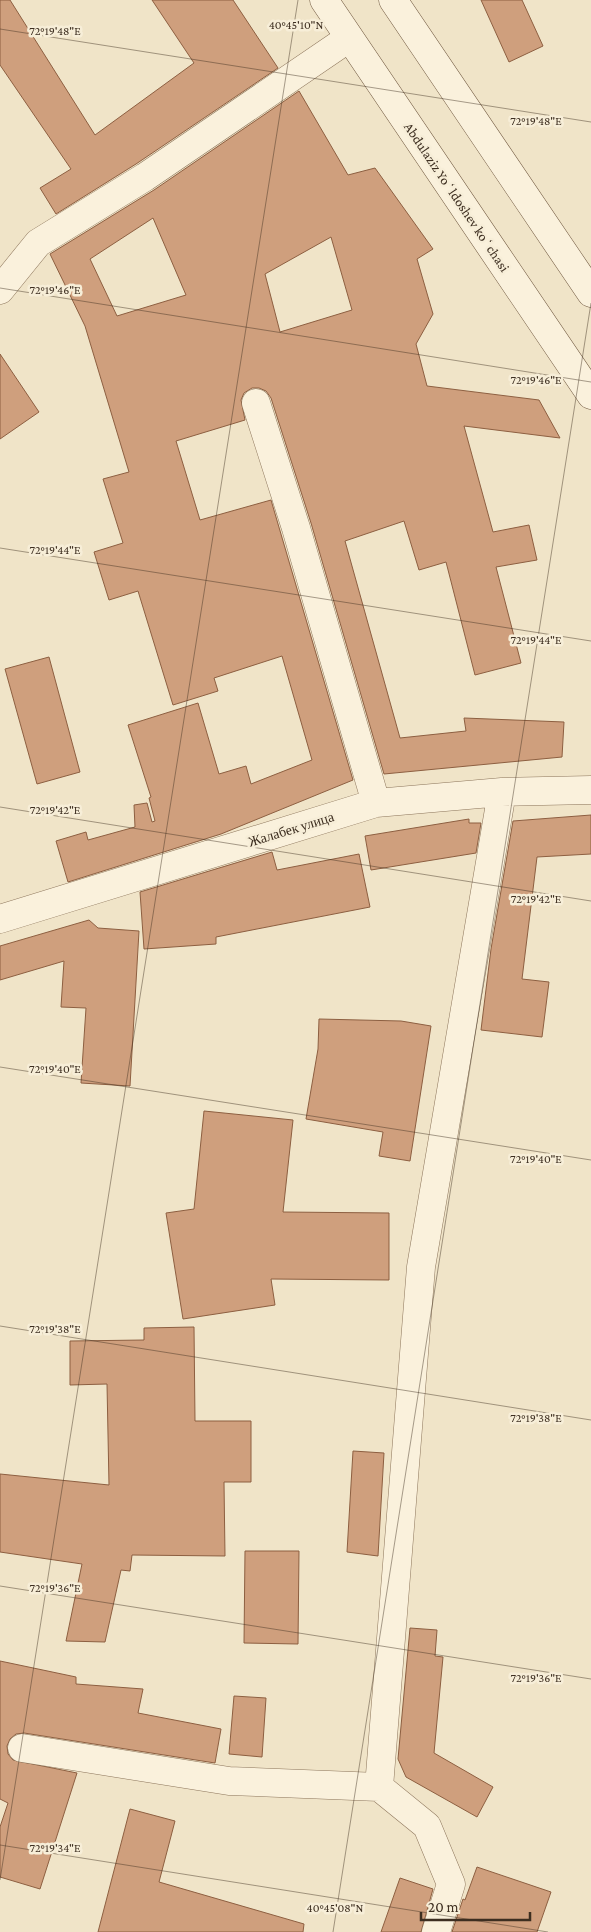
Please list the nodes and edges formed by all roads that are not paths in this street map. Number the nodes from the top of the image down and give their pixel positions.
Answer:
1 (324, 0) edge
2 (394, 0) edge
3 (349, 38) junction
4 (0, 290) edge
5 (591, 293) edge
6 (591, 395) edge
7 (256, 403) dead end
8 (591, 790) edge
9 (502, 792) junction
10 (376, 803) junction
11 (0, 919) edge
12 (22, 1748) dead end
13 (379, 1787) junction
14 (436, 1932) edge

1 - 3 street, Abdulaziz Yoʻldoshev koʻchasi
2 - 5 street
3 - 4 street
3 - 6 street, Abdulaziz Yoʻldoshev koʻchasi
7 - 10 street
8 - 9 street, Жалабек улица
9 - 10 street, Жалабек улица
9 - 13 street
10 - 11 street, Жалабек улица
12 - 13 street
13 - 14 street

